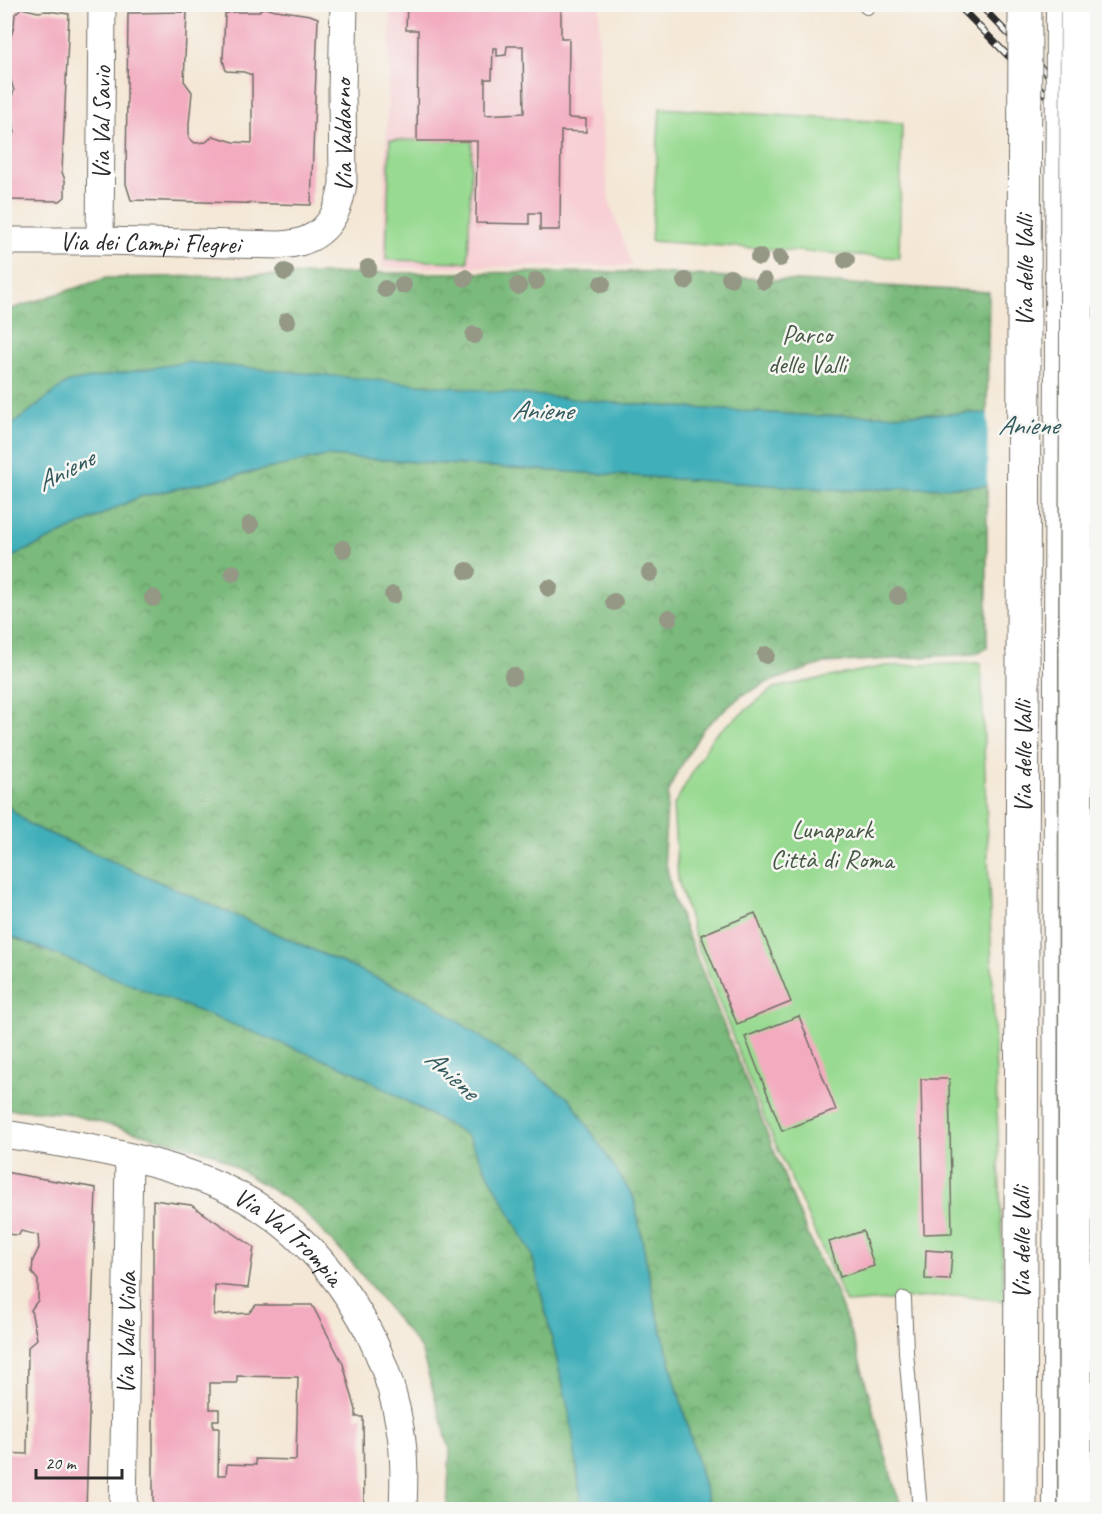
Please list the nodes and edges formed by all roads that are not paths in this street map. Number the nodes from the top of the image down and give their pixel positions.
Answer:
1 (102, 4) edge
2 (344, 4) edge
3 (1025, 4) edge
4 (1053, 4) edge
5 (1077, 4) edge
6 (4, 241) edge
7 (100, 241) junction
8 (295, 245) joint
9 (1050, 652) junction
10 (4, 1134) edge
11 (129, 1158) junction
12 (903, 1299) dead end
13 (123, 1509) edge
14 (403, 1509) edge
15 (920, 1509) edge
16 (1020, 1509) edge
17 (1050, 1509) edge
18 (1075, 1509) edge

1 - 7 street, Via Val Savio
2 - 8 street, Via Valdarno
3 - 9 main road, Via delle Valli, bridge
4 - 9 lane, Via delle Valli, bridge
5 - 9 main road, Via delle Valli, bridge
6 - 7 street, Via dei Campi Flegrei
7 - 8 street, Via dei Campi Flegrei
9 - 16 main road, Via delle Valli
9 - 17 lane, Via delle Valli
9 - 18 main road, Via delle Valli
10 - 11 street, Via Val Trompia
11 - 13 street, Via Valle Viola
11 - 14 street, Via Val Trompia
12 - 15 lane

